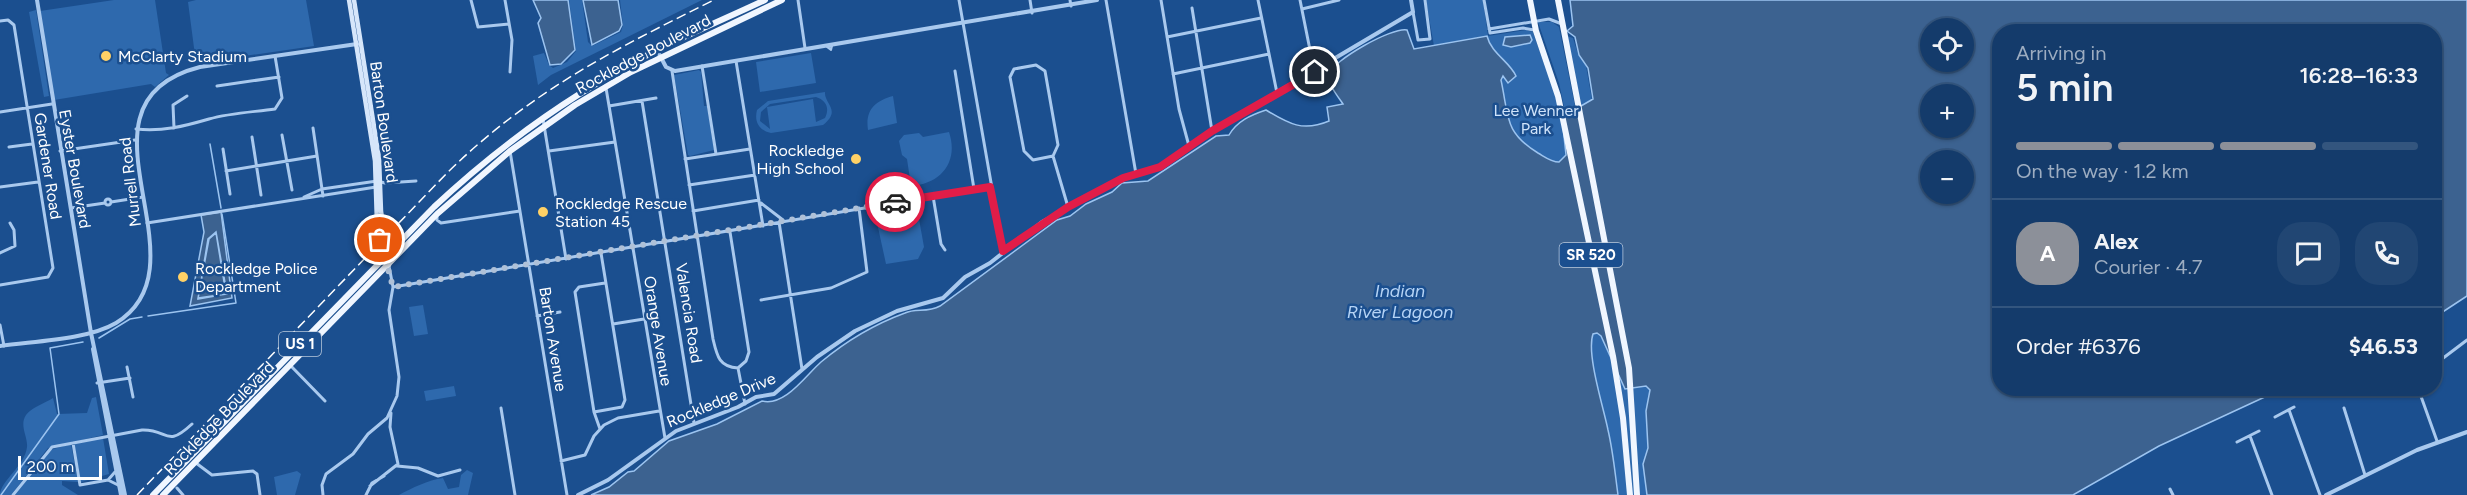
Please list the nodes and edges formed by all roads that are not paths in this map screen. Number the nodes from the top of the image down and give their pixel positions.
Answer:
1 (37, 0) edge
2 (471, 0) edge
3 (505, 0) edge
4 (765, 0) edge
5 (782, 0) edge
6 (798, 0) edge
7 (959, 0) edge
8 (1030, 0) edge
9 (1070, 0) edge
10 (1097, 0) edge
11 (1106, 0) edge
12 (1161, 0) edge
13 (1258, 0) edge
14 (1300, 0) edge
15 (1339, 0) edge
16 (1411, 0) edge
17 (1425, 0) edge
18 (1484, 0) edge
19 (1530, 0) edge
20 (1558, 0) edge
21 (353, 1) edge
22 (1071, 6) junction
23 (1192, 8) dead end
24 (1302, 9) junction
25 (1413, 12) junction
26 (1032, 13) junction
27 (739, 16) junction
28 (1262, 18) junction
29 (0, 21) edge
30 (1534, 21) junction
31 (509, 24) junction
32 (963, 24) junction
33 (1562, 24) junction
34 (1490, 31) junction
35 (1536, 31) junction
36 (1196, 32) junction
37 (1167, 38) junction
38 (359, 44) junction
39 (806, 50) junction
40 (659, 53) junction
41 (1269, 54) junction
42 (275, 56) junction
43 (736, 61) junction
44 (702, 66) junction
45 (1201, 68) junction
46 (673, 71) junction
47 (955, 71) dead end
48 (510, 72) dead end
49 (1315, 72) junction
50 (1173, 74) junction
51 (279, 77) junction
52 (605, 83) junction
53 (217, 86) dead end
54 (1277, 93) junction
55 (187, 96) dead end
56 (657, 98) dead end
57 (642, 101) junction
58 (52, 104) junction
59 (609, 106) junction
60 (27, 108) junction
61 (0, 112) edge
62 (543, 118) junction
63 (544, 126) junction
64 (174, 128) junction
65 (313, 128) dead end
66 (135, 129) junction
67 (1212, 131) junction
68 (282, 135) dead end
69 (252, 138) dead end
70 (135, 140) junction
71 (615, 142) junction
72 (32, 144) junction
73 (1189, 146) junction
74 (9, 147) dead end
75 (750, 148) junction
76 (223, 149) dead end
77 (510, 150) junction
78 (60, 151) junction
79 (548, 151) junction
80 (716, 154) junction
81 (317, 156) junction
82 (1053, 156) junction
83 (685, 159) junction
84 (287, 161) junction
85 (256, 166) junction
86 (226, 171) junction
87 (1136, 174) junction
88 (755, 175) junction
89 (467, 177) junction
90 (379, 181) junction
91 (416, 181) dead end
92 (38, 182) junction
93 (689, 185) junction
94 (0, 187) edge
95 (377, 187) junction
96 (990, 187) junction
97 (322, 189) junction
98 (974, 189) junction
99 (292, 190) dead end
100 (462, 191) junction
101 (230, 194) dead end
102 (261, 195) dead end
103 (323, 196) junction
104 (933, 196) junction
105 (143, 197) junction
106 (303, 197) junction
107 (760, 201) junction
108 (1068, 207) junction
109 (859, 208) junction
110 (70, 209) junction
111 (520, 211) junction
112 (693, 211) junction
113 (438, 214) junction
114 (781, 221) junction
115 (10, 223) dead end
116 (147, 223) junction
117 (763, 226) junction
118 (730, 232) junction
119 (384, 234) junction
120 (405, 237) junction
121 (698, 237) junction
122 (665, 243) junction
123 (633, 248) junction
124 (945, 250) dead end
125 (1003, 251) junction
126 (0, 253) edge
127 (601, 253) junction
128 (387, 256) junction
129 (566, 259) junction
130 (529, 264) junction
131 (389, 265) junction
132 (605, 283) junction
133 (0, 285) edge
134 (393, 287) junction
135 (790, 294) junction
136 (761, 300) dead end
137 (560, 312) dead end
138 (537, 316) junction
139 (644, 319) junction
140 (612, 324) junction
141 (0, 325) edge
142 (91, 333) junction
143 (2467, 340) edge
144 (2, 346) edge
145 (2442, 359) edge
146 (287, 362) junction
147 (127, 367) dead end
148 (738, 368) junction
149 (803, 370) junction
150 (129, 378) junction
151 (100, 383) junction
152 (2421, 396) edge
153 (133, 397) dead end
154 (325, 400) dead end
155 (745, 404) junction
156 (2294, 407) dead end
157 (501, 408) dead end
158 (2344, 408) dead end
159 (2289, 410) junction
160 (659, 411) junction
161 (391, 412) junction
162 (594, 412) junction
163 (2275, 417) dead end
164 (694, 423) junction
165 (192, 424) dead end
166 (380, 424) junction
167 (390, 427) junction
168 (600, 429) junction
169 (2259, 431) dead end
170 (2467, 432) edge
171 (110, 436) junction
172 (2250, 436) junction
173 (665, 438) junction
174 (2437, 441) junction
175 (2237, 442) dead end
176 (73, 443) junction
177 (200, 447) junction
178 (561, 461) junction
179 (195, 462) junction
180 (397, 466) junction
181 (460, 470) dead end
182 (115, 472) junction
183 (2365, 475) junction
184 (108, 480) junction
185 (118, 485) junction
186 (177, 488) dead end
187 (2170, 489) dead end
188 (13, 495) edge
189 (123, 495) edge
190 (153, 495) edge
191 (163, 495) edge
192 (183, 495) edge
193 (260, 495) edge
194 (322, 495) edge
195 (366, 495) edge
196 (515, 495) edge
197 (567, 495) edge
198 (578, 495) edge
199 (1630, 495) edge
200 (1637, 495) edge
201 (2173, 495) edge
202 (2272, 495) edge
203 (2320, 495) edge
204 (2326, 495) edge

1 - 58 street, Eyster Boulevard
2 - 31 street
3 - 31 street
4 - 27 main road
5 - 27 main road, Rockledge Boulevard / US 1
6 - 39 street
7 - 32 street
8 - 26 street
9 - 22 street
10 - 22 street
11 - 87 street
12 - 37 street
13 - 28 street
14 - 24 street
15 - 24 street
16 - 25 street
17 - 25 street
18 - 34 street
19 - 30 main road, SR 520
20 - 33 main road, SR 520
21 - 38 main road, Barton Boulevard
22 - 26 street
23 - 36 street
24 - 49 street
25 - 49 street, Rockledge Drive
26 - 32 street
27 - 40 main road, Rockledge Boulevard / US 1
27 - 40 main road, Rockledge Boulevard / US 1
28 - 36 street
28 - 41 street
29 - 60 street, Gardener Road
30 - 33 street
30 - 34 street
30 - 35 main road, SR 520
31 - 48 street
32 - 39 street
32 - 96 street
33 - 200 main road, SR 520
34 - 35 street
35 - 199 main road, SR 520
36 - 37 street
36 - 45 street
37 - 50 street
38 - 42 street, Murrell Road
38 - 90 main road, Barton Boulevard
39 - 43 street
40 - 46 street
40 - 52 main road, Rockledge Boulevard / US 1
40 - 52 main road, Rockledge Boulevard / US 1
41 - 45 street
41 - 54 street
42 - 51 street
42 - 66 street, Murrell Road
43 - 44 street
43 - 75 street
44 - 46 street
44 - 80 street
45 - 50 street
45 - 67 street
46 - 83 street
47 - 98 street
49 - 54 street, Rockledge Drive
50 - 73 street
51 - 53 street
51 - 64 street
52 - 59 street, Orange Avenue
52 - 62 main road, Rockledge Boulevard / US 1
52 - 63 main road, Rockledge Boulevard / US 1
54 - 67 street, Rockledge Drive
55 - 64 street
56 - 57 street
57 - 59 street
57 - 122 street, Valencia Road
58 - 60 street
58 - 78 street, Eyster Boulevard
59 - 71 street, Orange Avenue
60 - 61 street
60 - 72 street, Gardener Road
62 - 63 street
62 - 89 main road, Rockledge Boulevard / US 1
63 - 77 main road, Rockledge Boulevard / US 1
63 - 79 street
64 - 66 street
65 - 81 street
66 - 70 street, Murrell Road
67 - 73 street, Rockledge Drive
68 - 84 street
69 - 85 street
70 - 78 street
70 - 105 street, Murrell Road
71 - 79 street
71 - 123 street, Orange Avenue
72 - 74 street
72 - 92 street, Gardener Road
73 - 87 street, Rockledge Drive
75 - 80 street
75 - 88 street
76 - 86 street
77 - 100 main road, Rockledge Boulevard / US 1
77 - 111 street, Barton Avenue
78 - 110 street, Eyster Boulevard
79 - 129 street
80 - 83 street
81 - 84 street
81 - 97 street
82 - 82 street
82 - 108 street
83 - 93 street
84 - 85 street
84 - 99 street
85 - 86 street
85 - 102 street
86 - 101 street
87 - 108 street, Rockledge Drive
88 - 93 street
88 - 107 street
89 - 100 main road
89 - 120 main road, Rockledge Boulevard / US 1
90 - 91 street
90 - 95 main road, Barton Boulevard
90 - 97 street
90 - 119 main road, Barton Boulevard
92 - 94 street
92 - 133 street, Gardener Road
93 - 112 street
95 - 103 street
95 - 128 main road, Barton Boulevard
96 - 98 street
96 - 125 street
97 - 103 street
97 - 106 street
98 - 104 street
100 - 113 main road, Rockledge Boulevard / US 1
103 - 106 street
104 - 109 street
104 - 124 street
105 - 110 street
105 - 116 street, Murrell Road
106 - 116 street
107 - 112 street
107 - 114 street
107 - 117 street
108 - 125 street, Rockledge Drive
109 - 114 street
109 - 135 street
110 - 142 street, Eyster Boulevard
111 - 113 street
111 - 130 street, Barton Avenue
112 - 121 street
113 - 131 main road, Rockledge Boulevard / US 1
114 - 117 street
114 - 135 street
115 - 126 street
116 - 142 street, Murrell Road
117 - 118 street
118 - 121 street
118 - 148 street
119 - 120 main road
119 - 128 main road, Barton Boulevard
120 - 128 main road, Rockledge Boulevard / US 1
121 - 122 street
121 - 148 street
122 - 123 street
122 - 164 street, Valencia Road
123 - 127 street
123 - 139 street, Orange Avenue
125 - 149 street, Rockledge Drive
127 - 129 street
127 - 132 street
128 - 131 main road, Barton Boulevard
128 - 146 main road, Rockledge Boulevard / US 1
129 - 130 street
130 - 134 street
130 - 138 street, Barton Avenue
131 - 134 street
131 - 146 main road, Rockledge Boulevard / US 1
132 - 140 street
132 - 162 street
134 - 161 street
135 - 136 street
135 - 149 street
137 - 138 street
138 - 178 street, Barton Avenue
139 - 140 street
139 - 160 street, Orange Avenue
140 - 162 street
141 - 144 street
142 - 144 street, Murrell Road
142 - 151 street, Eyster Boulevard
143 - 145 street
146 - 154 street
146 - 177 main road, Rockledge Boulevard / US 1
146 - 179 main road, Rockledge Boulevard / US 1
147 - 150 street
148 - 155 street
149 - 155 street, Rockledge Drive
150 - 151 street
150 - 153 street
151 - 171 street, Eyster Boulevard
152 - 174 street
155 - 164 street, Rockledge Drive
156 - 159 street
157 - 196 street
158 - 183 street
159 - 163 street
159 - 203 street
160 - 168 street
160 - 173 street, Orange Avenue
161 - 166 street
161 - 167 street
162 - 168 street
164 - 173 street, Rockledge Drive
165 - 171 street
166 - 167 street
166 - 194 street
167 - 180 street
168 - 178 street
169 - 172 street
170 - 174 street
171 - 176 street
171 - 182 street, Eyster Boulevard
171 - 189 street, Eyster Boulevard
172 - 175 street
172 - 202 street
173 - 198 street, Rockledge Drive
174 - 183 street
176 - 184 street
176 - 188 street
177 - 179 main road
177 - 190 main road, Rockledge Boulevard / US 1
178 - 197 street, Barton Avenue
179 - 191 main road, Rockledge Boulevard / US 1
179 - 193 street
180 - 181 street
180 - 195 street
182 - 184 street
182 - 185 street, Eyster Boulevard
183 - 204 street
184 - 185 street
185 - 189 street, Eyster Boulevard
186 - 192 street
187 - 201 street

